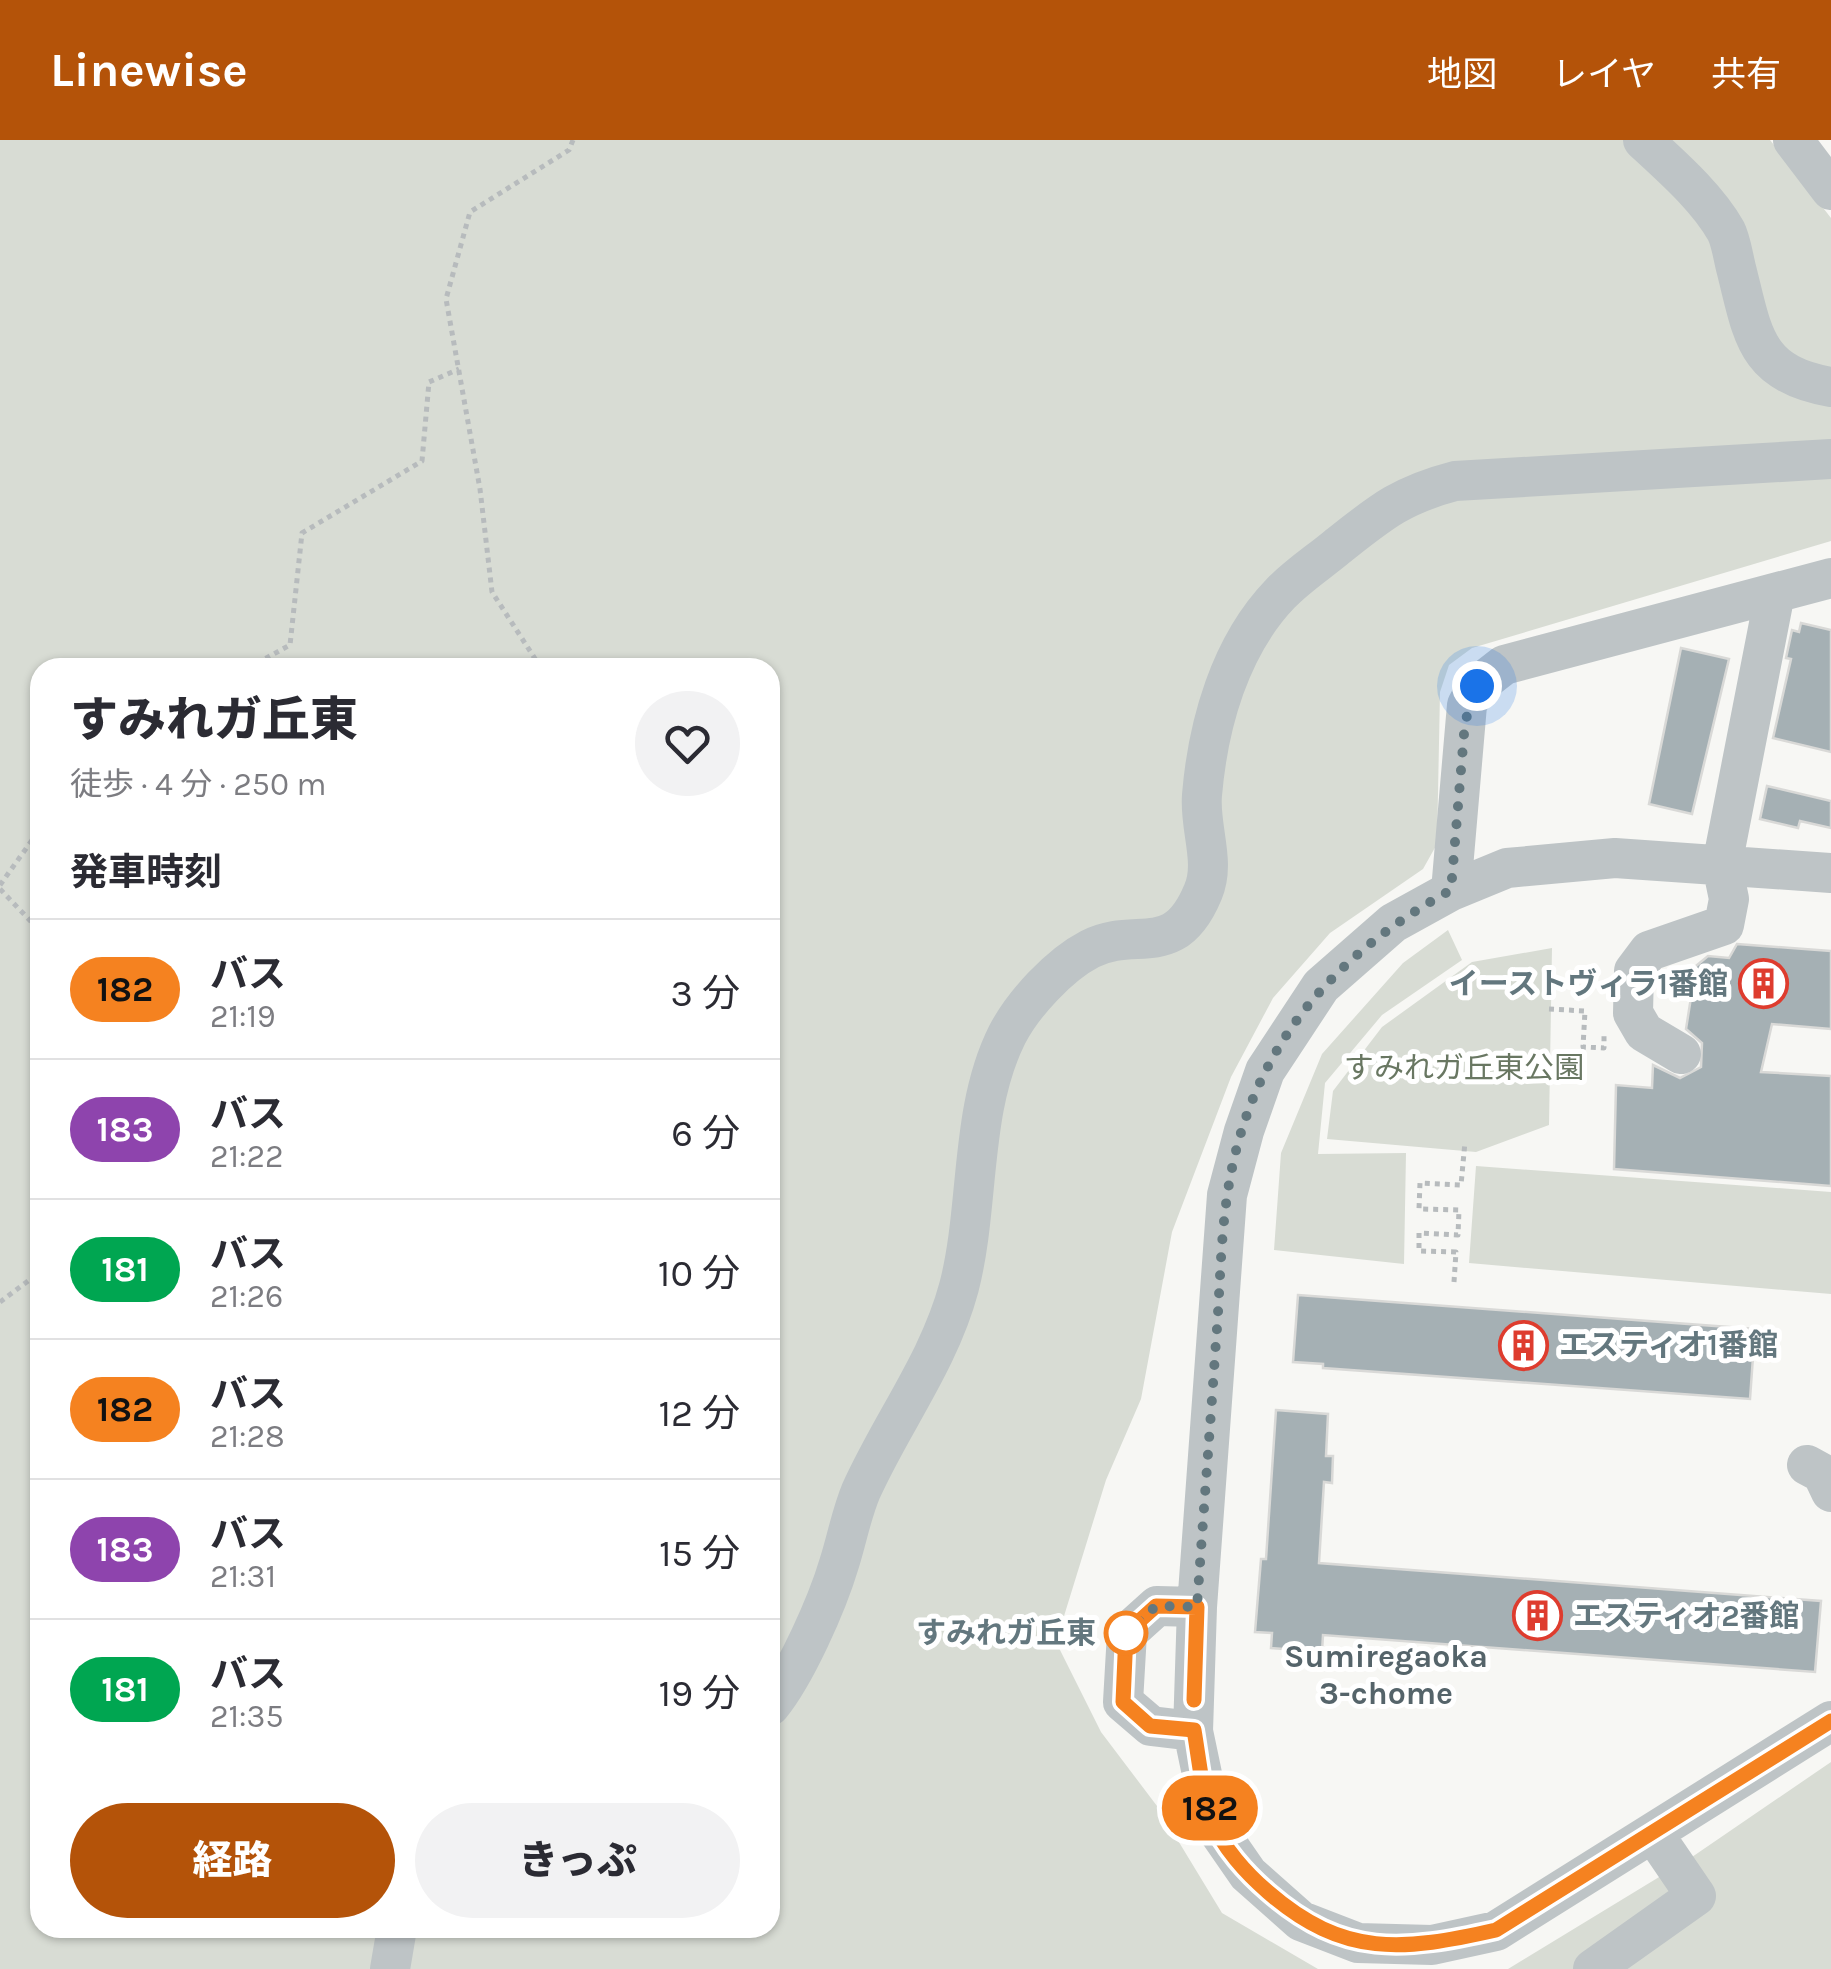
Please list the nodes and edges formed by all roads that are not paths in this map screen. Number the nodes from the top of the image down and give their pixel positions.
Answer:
1 (1643, 140) edge
2 (1793, 140) edge
3 (1831, 190) edge
4 (1831, 388) edge
5 (1831, 460) edge
6 (1831, 578) edge
7 (1775, 594) junction
8 (1722, 865) junction
9 (1831, 873) edge
10 (1451, 890) junction
11 (1682, 1054) dead end
12 (1197, 1607) junction
13 (780, 1690) edge
14 (1831, 1721) edge
15 (1194, 1730) junction
16 (1653, 1832) junction
17 (395, 1938) edge
18 (390, 1969) edge
19 (1593, 1969) edge

1 - 4 street
2 - 3 street
5 - 13 street
6 - 7 street
7 - 8 street
7 - 10 street
8 - 9 street
8 - 10 street
8 - 11 street
10 - 12 street
12 - 15 street
12 - 15 street
14 - 16 street
15 - 16 street
16 - 19 street
17 - 18 street

